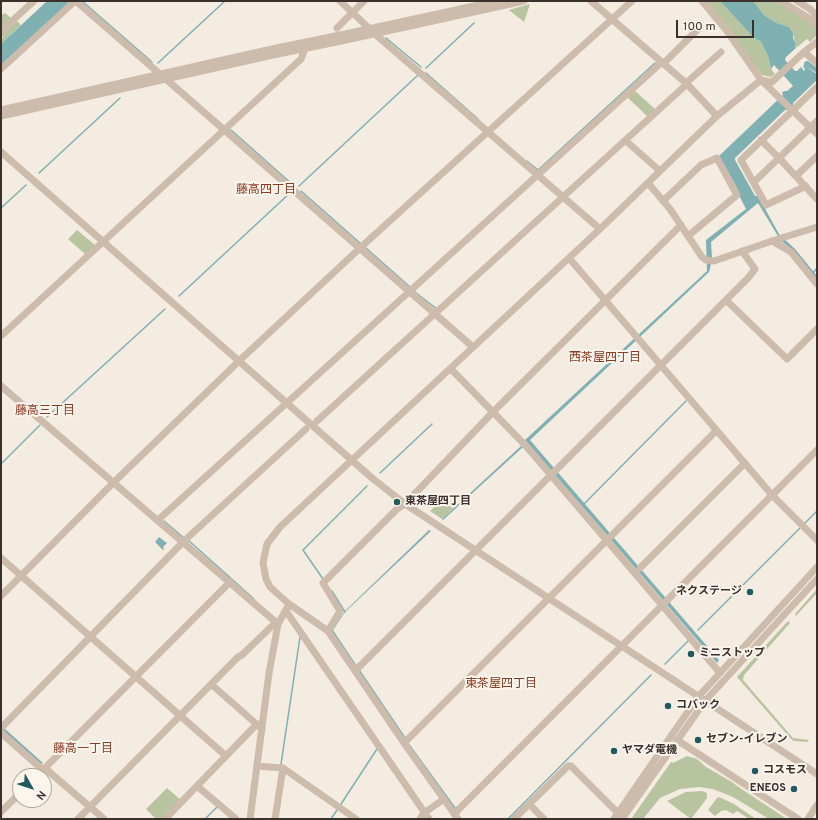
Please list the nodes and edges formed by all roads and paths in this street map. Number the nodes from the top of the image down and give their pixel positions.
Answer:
1 (34, 1) edge
2 (76, 1) edge
3 (340, 1) edge
4 (364, 1) edge
5 (497, 1) edge
6 (524, 1) edge
7 (591, 1) edge
8 (632, 1) edge
9 (702, 1) edge
10 (781, 1) edge
11 (797, 1) edge
12 (352, 12) junction
13 (817, 16) edge
14 (612, 18) junction
15 (817, 26) edge
16 (337, 28) dead end
17 (697, 30) dead end
18 (1, 31) edge
19 (373, 31) junction
20 (817, 42) edge
21 (305, 49) junction
22 (721, 52) dead end
23 (804, 52) junction
24 (662, 63) junction
25 (817, 63) edge
26 (1, 69) edge
27 (161, 75) junction
28 (167, 80) junction
29 (761, 80) junction
30 (686, 84) junction
31 (817, 87) edge
32 (1, 110) edge
33 (793, 110) junction
34 (1, 116) edge
35 (717, 116) junction
36 (817, 121) edge
37 (810, 128) junction
38 (224, 130) junction
39 (488, 132) junction
40 (817, 134) edge
41 (626, 140) junction
42 (761, 140) junction
43 (1, 152) edge
44 (817, 156) edge
45 (779, 158) junction
46 (660, 171) junction
47 (538, 174) junction
48 (796, 176) junction
49 (754, 182) junction
50 (648, 184) junction
51 (806, 186) junction
52 (564, 197) junction
53 (817, 197) edge
54 (663, 201) junction
55 (681, 225) junction
56 (817, 227) edge
57 (600, 229) junction
58 (688, 236) junction
59 (777, 239) junction
60 (103, 243) junction
61 (360, 248) junction
62 (742, 251) junction
63 (569, 258) junction
64 (817, 284) edge
65 (409, 291) junction
66 (606, 300) junction
67 (726, 300) junction
68 (435, 314) junction
69 (817, 329) edge
70 (1, 336) edge
71 (473, 347) junction
72 (238, 361) junction
73 (662, 365) junction
74 (451, 369) junction
75 (1, 386) edge
76 (286, 404) junction
77 (493, 412) junction
78 (317, 421) dead end
79 (306, 429) dead end
80 (716, 431) junction
81 (817, 450) edge
82 (351, 460) junction
83 (745, 463) junction
84 (554, 473) junction
85 (112, 483) junction
86 (772, 495) junction
87 (405, 504) junction
88 (158, 520) junction
89 (609, 538) junction
90 (817, 540) edge
91 (184, 541) junction
92 (477, 551) junction
93 (1, 558) edge
94 (817, 567) edge
95 (640, 568) dead end
96 (21, 575) junction
97 (817, 579) edge
98 (230, 582) junction
99 (1, 596) edge
100 (549, 599) junction
101 (665, 603) junction
102 (289, 604) junction
103 (286, 611) junction
104 (278, 624) junction
105 (328, 631) junction
106 (90, 637) junction
107 (621, 646) junction
108 (355, 671) junction
109 (720, 673) junction
110 (135, 676) junction
111 (211, 684) junction
112 (698, 697) junction
113 (705, 701) junction
114 (180, 716) junction
115 (259, 727) junction
116 (1, 728) edge
117 (1, 733) edge
118 (677, 740) junction
119 (404, 743) junction
120 (226, 756) junction
121 (257, 766) junction
122 (41, 768) edge
123 (45, 768) edge
124 (283, 768) junction
125 (52, 774) edge
126 (817, 774) edge
127 (197, 786) junction
128 (444, 799) junction
129 (12, 801) edge
130 (530, 804) junction
131 (817, 805) edge
132 (90, 807) junction
133 (1, 812) edge
134 (456, 816) edge
135 (424, 817) edge
136 (618, 817) edge
137 (78, 819) edge
138 (104, 819) edge
139 (165, 819) edge
140 (236, 819) edge
141 (250, 819) edge
142 (275, 819) edge
143 (356, 819) edge
144 (514, 819) edge
145 (544, 819) edge
146 (798, 819) edge
147 (808, 819) edge

1 - 18 street
2 - 26 street
2 - 27 street
3 - 12 street
4 - 12 street
5 - 19 street
6 - 19 street
7 - 14 street
8 - 14 street
9 - 29 street
10 - 15 street
11 - 13 street
12 - 16 street
12 - 19 street
14 - 24 street
14 - 39 street
17 - 24 street
19 - 21 street
19 - 27 street
19 - 39 street
20 - 23 street
21 - 28 street
21 - 38 street
22 - 30 street
23 - 25 street
23 - 29 street
24 - 30 street
24 - 47 street
27 - 32 street
28 - 34 street
28 - 38 street
29 - 33 street
29 - 35 street
30 - 35 street
30 - 41 street
31 - 33 street
33 - 37 street
33 - 42 street
35 - 46 street
36 - 37 street
37 - 40 street
37 - 45 street
38 - 60 street
38 - 61 street
39 - 47 street
39 - 61 street
41 - 46 street
41 - 52 street
42 - 45 street
42 - 49 street
43 - 60 street
44 - 48 street
45 - 48 street
45 - 49 street
46 - 50 street
47 - 52 street
47 - 65 street
48 - 51 street
49 - 51 street
50 - 54 street
50 - 57 street
51 - 53 street
52 - 57 street
52 - 68 street
54 - 55 street
54 - 58 street
55 - 58 street
55 - 66 street
56 - 59 street
57 - 63 street
58 - 62 street
59 - 62 street
59 - 64 street
60 - 70 street
60 - 72 street
61 - 65 street
61 - 72 street
62 - 67 street
63 - 66 street
63 - 71 street
65 - 68 street
65 - 76 street
66 - 73 street
66 - 77 street
67 - 69 street
67 - 73 street
68 - 71 street
68 - 78 street
71 - 74 street
72 - 76 street
72 - 85 street
73 - 80 street
73 - 84 street
74 - 77 street
74 - 82 street
75 - 85 street
76 - 82 street
76 - 88 street
77 - 84 street
77 - 87 street
79 - 91 street
80 - 83 street
80 - 89 street
81 - 86 street
82 - 87 street
82 - 102 street
83 - 86 street
83 - 95 street
84 - 89 street
84 - 92 street
85 - 88 street
85 - 96 street
86 - 90 street
86 - 101 street
87 - 92 street
87 - 105 street
88 - 91 street
89 - 100 street
89 - 101 street
91 - 98 street
91 - 106 street
92 - 100 street
92 - 108 street
93 - 96 street
94 - 109 street
96 - 99 street
96 - 106 street
97 - 113 street
98 - 104 street
98 - 110 street
100 - 107 street
100 - 119 street
101 - 107 street
101 - 109 street
102 - 103 street
102 - 105 street
103 - 104 street
103 - 135 street
104 - 111 street
104 - 115 street
105 - 108 street
106 - 110 street
106 - 116 street
107 - 112 street
107 - 134 street
108 - 119 street
109 - 112 street
110 - 114 street
110 - 123 street
111 - 114 street
111 - 115 street
112 - 113 street
112 - 136 street
113 - 118 street
113 - 126 street
114 - 120 street
114 - 132 street
115 - 120 street
115 - 121 street
117 - 122 street
118 - 136 street
118 - 146 street
119 - 128 street
120 - 127 street
121 - 124 street
121 - 141 street
124 - 142 street
124 - 143 street
125 - 132 street
127 - 139 street
127 - 140 street
128 - 134 street
128 - 135 street
129 - 133 street
130 - 136 street
130 - 144 street
130 - 145 street
131 - 147 street
132 - 137 street
132 - 138 street

